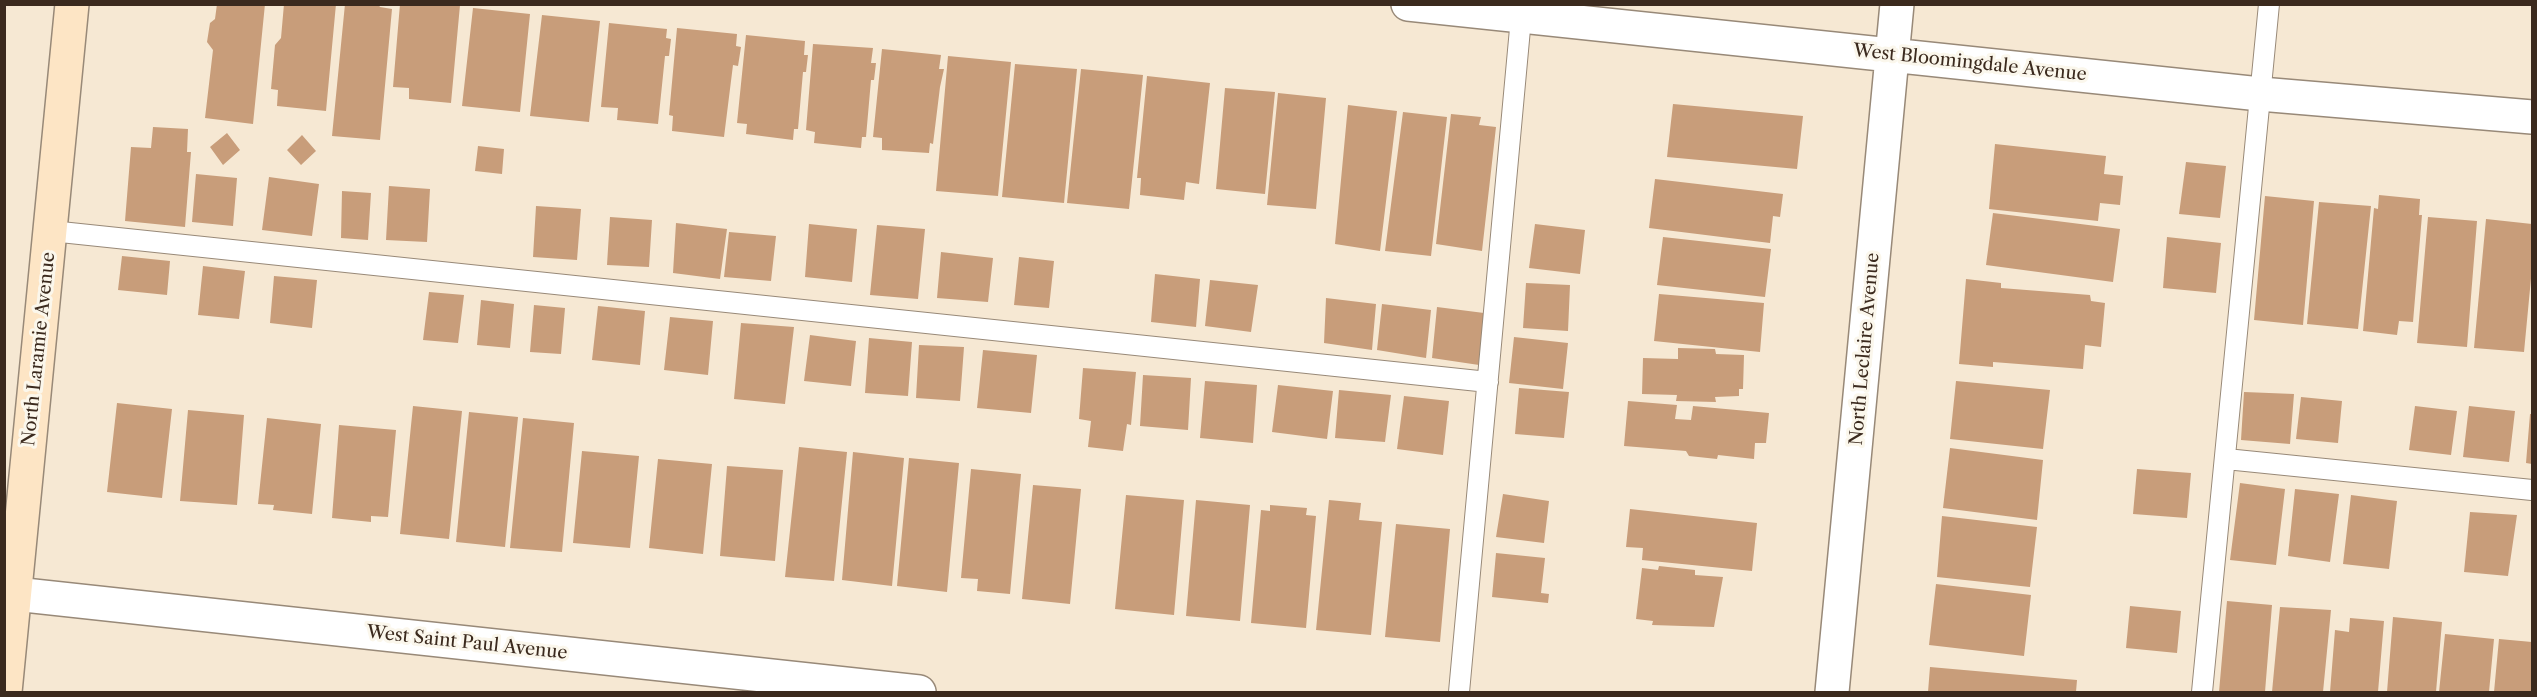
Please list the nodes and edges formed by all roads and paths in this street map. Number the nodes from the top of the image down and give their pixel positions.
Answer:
1 (72, 4) edge
2 (1408, 4) edge
3 (1898, 4) edge
4 (2269, 4) edge
5 (1521, 11) edge
6 (1893, 55) junction
7 (2260, 93) junction
8 (2532, 117) edge
9 (51, 231) junction
10 (1488, 382) junction
11 (2226, 459) junction
12 (2532, 490) edge
13 (15, 594) junction
14 (5, 693) edge
15 (919, 693) edge
16 (1459, 693) edge
17 (1832, 693) edge
18 (2202, 693) edge

1 - 9 street, North Laramie Avenue
2 - 5 street, West Bloomingdale Avenue
3 - 6 street, North Leclaire Avenue
4 - 7 lane
5 - 6 street, West Bloomingdale Avenue
5 - 10 lane
6 - 7 street, West Bloomingdale Avenue
6 - 17 street, North Leclaire Avenue
7 - 8 street, West Bloomingdale Avenue
7 - 11 lane
9 - 10 lane
9 - 13 street, North Laramie Avenue
10 - 16 lane
11 - 12 lane
11 - 18 lane
13 - 14 street, North Laramie Avenue
13 - 15 street, West Saint Paul Avenue

